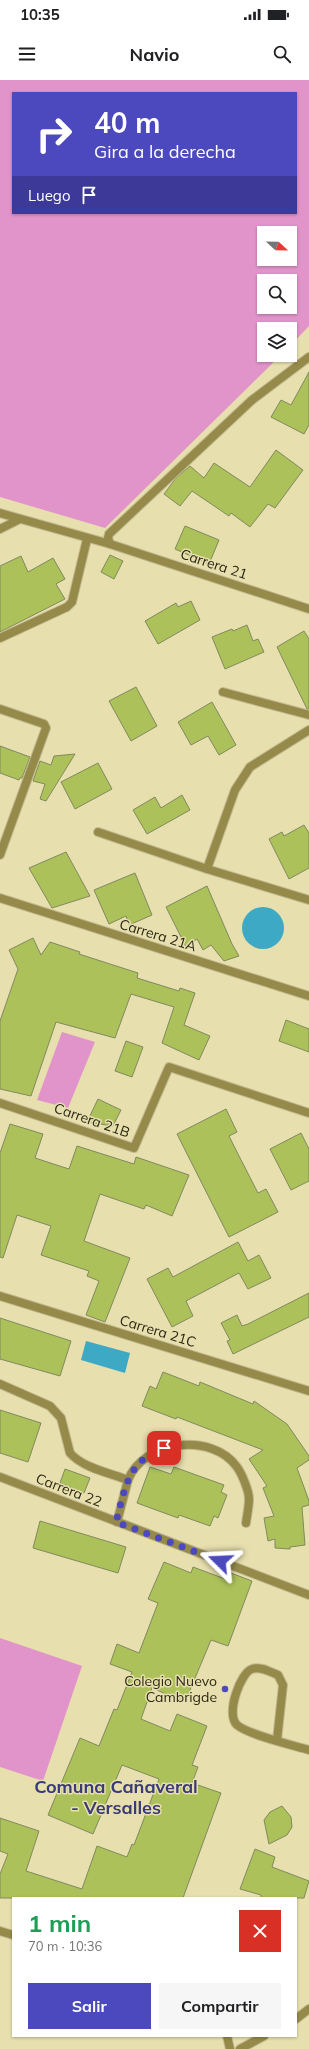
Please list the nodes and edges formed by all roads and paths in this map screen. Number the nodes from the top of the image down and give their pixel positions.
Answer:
1 (309, 357) edge
2 (0, 513) edge
3 (20, 519) junction
4 (0, 529) edge
5 (87, 539) junction
6 (110, 544) junction
7 (309, 609) edge
8 (0, 638) edge
9 (223, 692) dead end
10 (0, 709) edge
11 (309, 715) edge
12 (309, 730) edge
13 (98, 832) dead end
14 (0, 855) edge
15 (207, 869) junction
16 (0, 898) edge
17 (309, 900) edge
18 (309, 996) edge
19 (0, 1103) edge
20 (309, 1113) edge
21 (0, 1296) edge
22 (0, 1384) edge
23 (309, 1391) edge
24 (0, 1477) edge
25 (128, 1480) junction
26 (116, 1522) junction
27 (246, 1523) dead end
28 (309, 1595) edge
29 (278, 1740) junction
30 (309, 1750) edge
31 (0, 1931) edge
32 (12, 1935) edge
33 (309, 2009) edge
34 (297, 2018) edge
35 (227, 2037) edge
36 (262, 2037) edge
37 (230, 2049) edge
38 (240, 2049) edge

1 - 6 street
2 - 3 street, Carrera 21
3 - 4 street
3 - 5 street, Carrera 21
5 - 6 street, Carrera 21
5 - 8 street
6 - 7 street, Carrera 21
9 - 11 street
10 - 14 street
12 - 15 street
13 - 15 street
15 - 17 street
16 - 18 street, Carrera 21A
19 - 20 street, Carrera 21B
21 - 23 street, Carrera 21C
22 - 25 street
24 - 26 street, Carrera 22
25 - 26 street
25 - 27 street
26 - 28 street, Carrera 22
29 - 29 street
29 - 30 street
31 - 32 street
33 - 34 street
35 - 37 street
36 - 38 street

